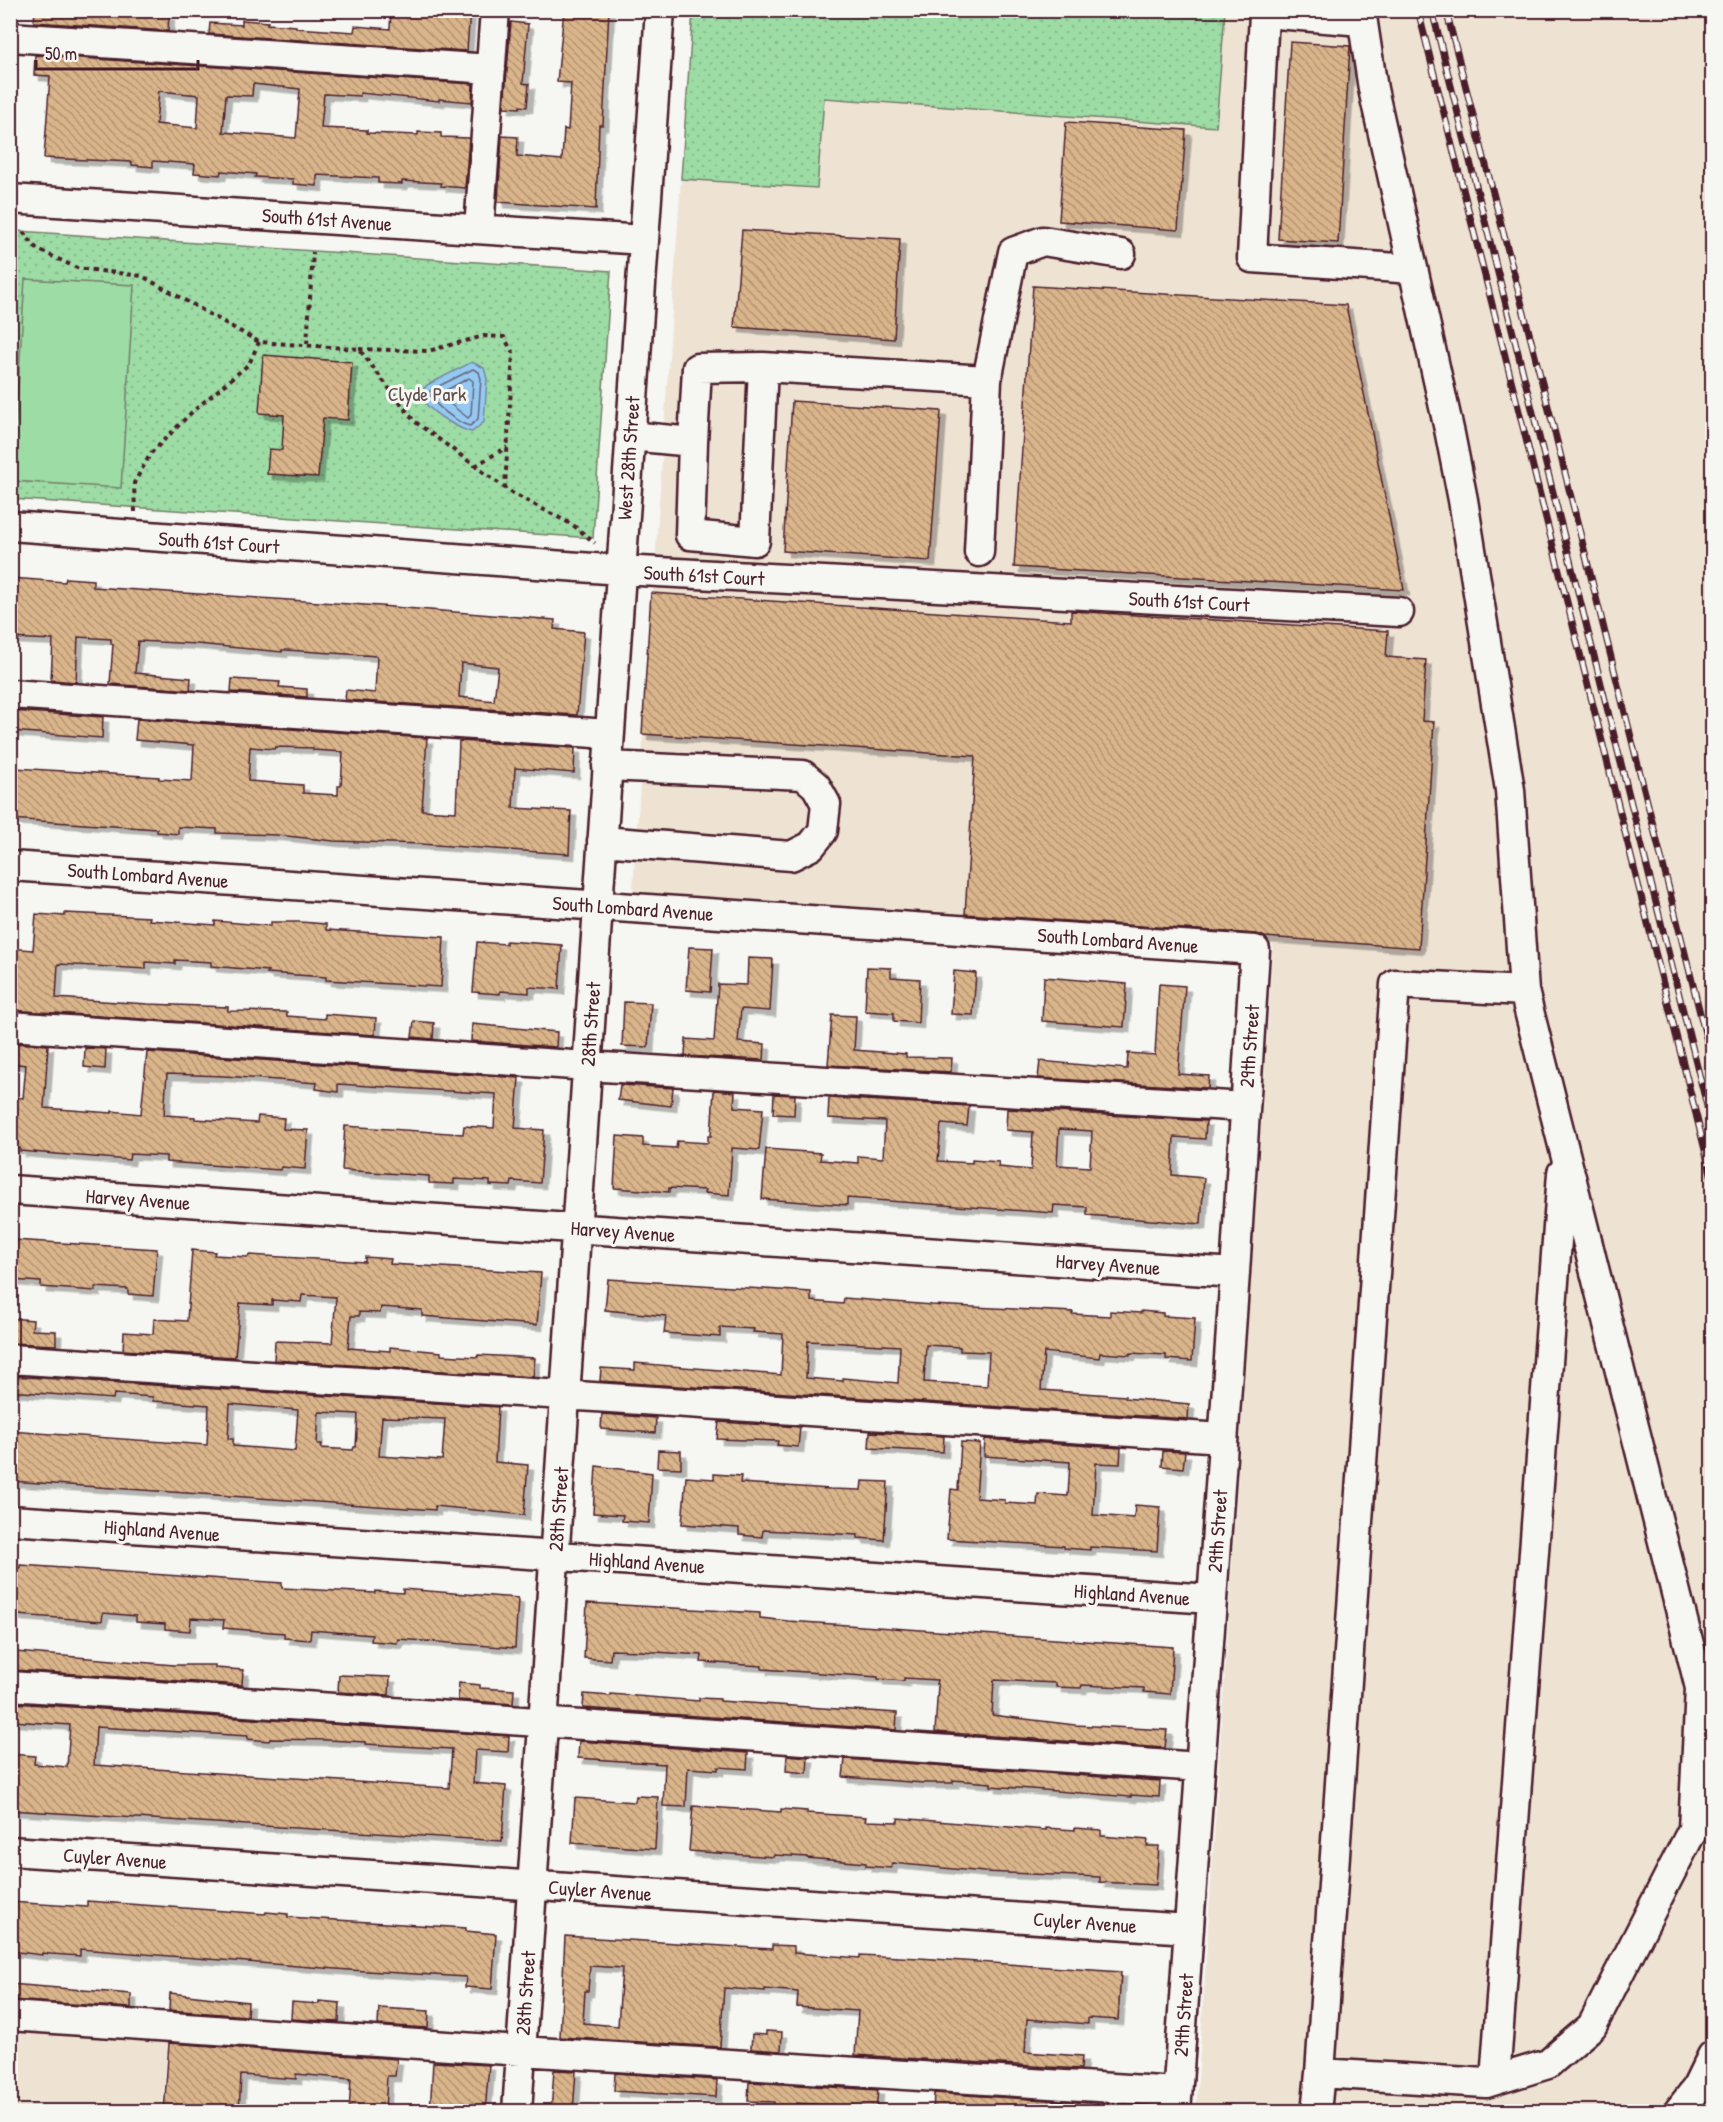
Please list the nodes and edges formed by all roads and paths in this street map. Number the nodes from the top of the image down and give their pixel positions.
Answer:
1 (495, 10) edge
2 (660, 10) edge
3 (1294, 13) edge
4 (1361, 16) edge
5 (10, 37) edge
6 (491, 69) junction
7 (10, 199) edge
8 (479, 229) junction
9 (23, 232) dead end
10 (644, 240) junction
11 (313, 252) dead end
12 (1121, 254) dead end
13 (1413, 269) junction
14 (259, 342) junction
15 (307, 344) junction
16 (359, 349) junction
17 (763, 367) junction
18 (987, 380) junction
19 (630, 436) junction
20 (693, 442) junction
21 (508, 447) junction
22 (475, 466) junction
23 (505, 487) junction
24 (135, 513) dead end
25 (10, 526) edge
26 (596, 543) dead end
27 (979, 552) dead end
28 (621, 570) junction
29 (1399, 612) dead end
30 (10, 694) edge
31 (609, 734) junction
32 (607, 766) junction
33 (602, 841) junction
34 (10, 866) edge
35 (598, 906) junction
36 (1255, 950) joint
37 (1524, 991) junction
38 (10, 1026) edge
39 (587, 1066) junction
40 (1245, 1107) junction
41 (1564, 1149) junction
42 (10, 1190) edge
43 (576, 1228) junction
44 (1235, 1273) junction
45 (10, 1359) edge
46 (565, 1394) junction
47 (1223, 1438) junction
48 (10, 1520) edge
49 (554, 1556) junction
50 (1212, 1599) junction
51 (10, 1686) edge
52 (543, 1722) junction
53 (1200, 1767) junction
54 (10, 1851) edge
55 (533, 1886) junction
56 (1189, 1929) junction
57 (10, 2016) edge
58 (521, 2051) junction
59 (1713, 2056) edge
60 (1320, 2073) junction
61 (1495, 2080) junction
62 (1177, 2102) edge
63 (517, 2112) edge
64 (1316, 2112) edge
65 (1678, 2112) edge

1 - 6 street
2 - 10 street, West 28th Street
3 - 4 street
3 - 13 street
4 - 13 street
5 - 6 street
6 - 8 street
7 - 8 street, South 61st Avenue
8 - 10 street, South 61st Avenue
9 - 14 path
10 - 19 street, West 28th Street
11 - 15 path
12 - 18 street
13 - 37 street
14 - 15 path
14 - 24 path
15 - 16 path
16 - 21 path
16 - 22 path
17 - 18 street
17 - 20 street
17 - 20 street
18 - 27 street
19 - 20 street
19 - 28 street, West 28th Street
21 - 22 path
21 - 23 path
22 - 23 path
23 - 26 path
25 - 28 street, South 61st Court
28 - 29 street, South 61st Court
28 - 31 street, West 28th Street
30 - 31 street
31 - 32 street, West 28th Street
32 - 33 street, West 28th Street
32 - 33 street
33 - 35 street, West 28th Street
34 - 35 street, South Lombard Avenue
35 - 36 street, South Lombard Avenue
35 - 39 street, 28th Street
36 - 40 street, 29th Street
37 - 41 street
37 - 60 street
38 - 39 street
39 - 40 street
39 - 43 street, 28th Street
40 - 44 street, 29th Street
41 - 61 street
41 - 61 street
42 - 43 street, Harvey Avenue
43 - 44 street, Harvey Avenue
43 - 46 street, 28th Street
44 - 47 street, 29th Street
45 - 46 street
46 - 47 street
46 - 49 street, 28th Street
47 - 50 street, 29th Street
48 - 49 street, Highland Avenue
49 - 50 street, Highland Avenue
49 - 52 street, 28th Street
50 - 53 street, 29th Street
51 - 52 street
52 - 53 street
52 - 55 street, 28th Street
53 - 56 street, 29th Street
54 - 55 street, Cuyler Avenue
55 - 56 street, Cuyler Avenue
55 - 58 street, 28th Street
56 - 62 street, 29th Street
57 - 58 street
58 - 62 street
58 - 63 street, 28th Street
59 - 65 street
60 - 61 street
60 - 64 street

